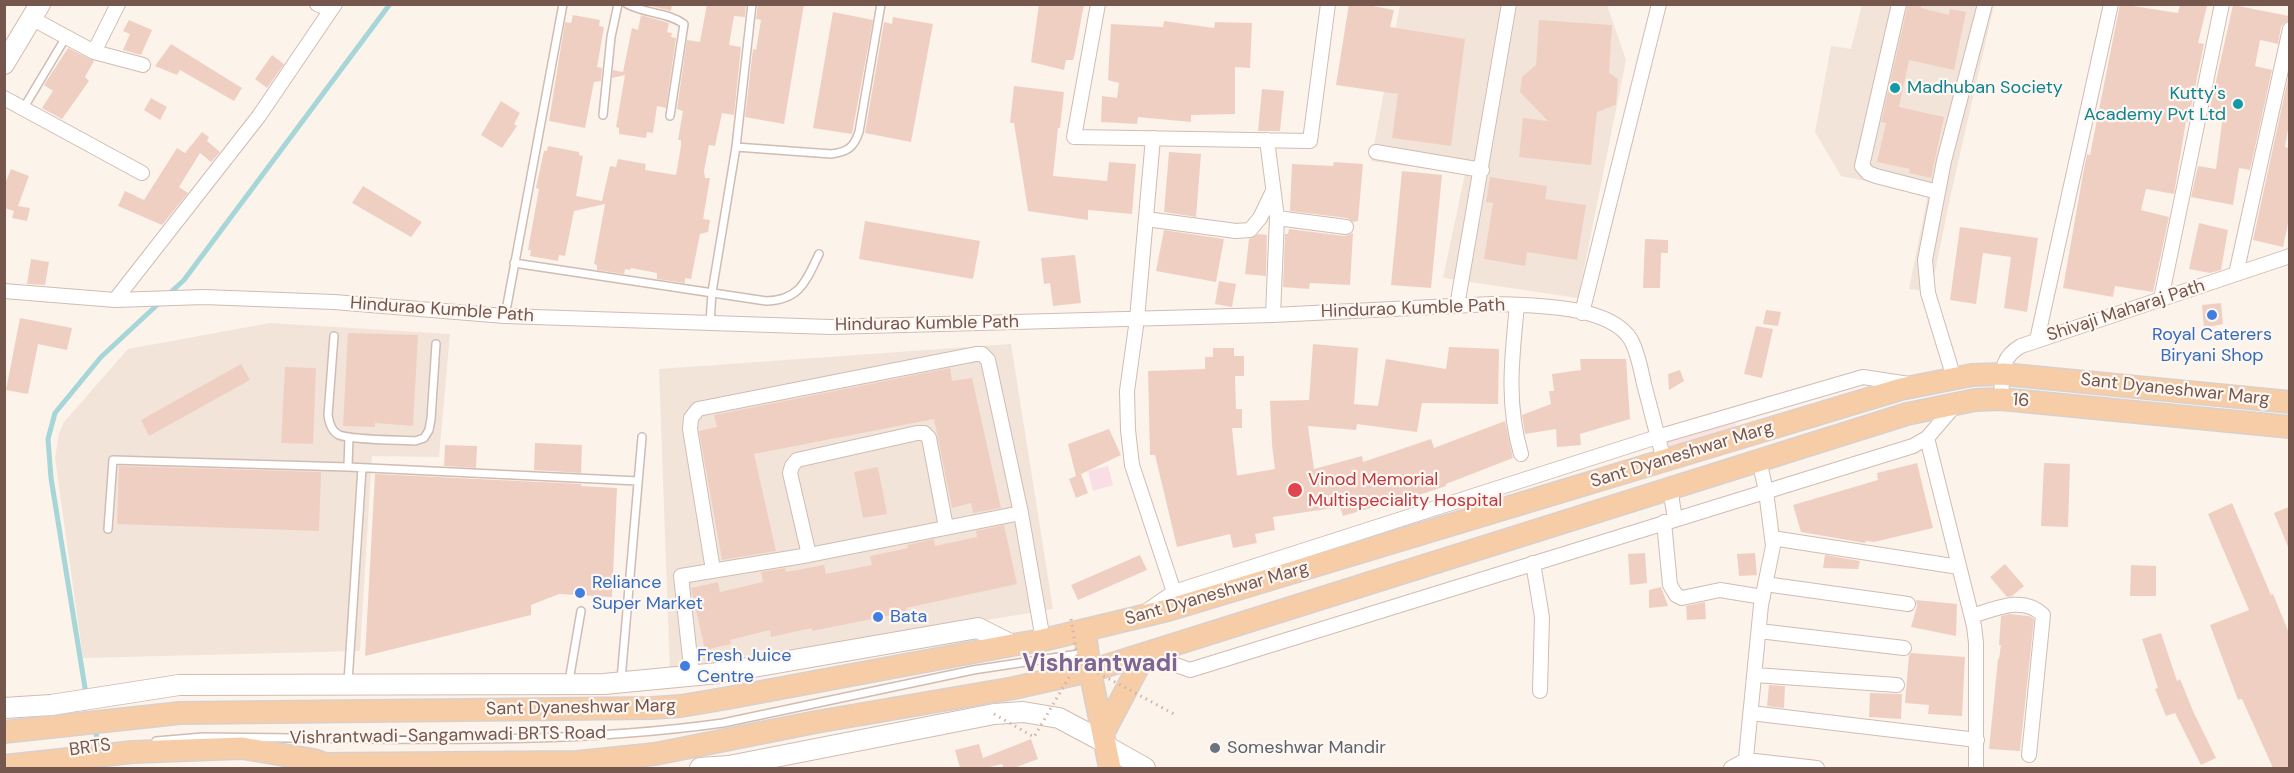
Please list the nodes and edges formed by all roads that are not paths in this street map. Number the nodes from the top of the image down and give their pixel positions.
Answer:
1 (118, 4) edge
2 (317, 4) edge
3 (563, 4) edge
4 (618, 4) edge
5 (627, 4) edge
6 (752, 4) edge
7 (881, 4) edge
8 (1098, 4) edge
9 (1328, 4) edge
10 (1509, 4) edge
11 (1659, 4) edge
12 (1899, 4) edge
13 (1985, 4) edge
14 (2111, 4) edge
15 (2222, 4) edge
16 (333, 7) edge
17 (37, 12) edge
18 (2289, 29) edge
19 (66, 37) junction
20 (94, 52) junction
21 (4, 64) edge
22 (143, 65) dead end
23 (4, 98) edge
24 (23, 109) junction
25 (603, 114) dead end
26 (670, 116) dead end
27 (1154, 138) junction
28 (1267, 140) junction
29 (736, 147) junction
30 (1376, 152) dead end
31 (1482, 170) junction
32 (142, 173) dead end
33 (1273, 191) junction
34 (1938, 192) junction
35 (1277, 218) junction
36 (1146, 219) junction
37 (1346, 227) dead end
38 (819, 254) dead end
39 (2289, 256) edge
40 (514, 263) junction
41 (2236, 274) junction
42 (4, 291) edge
43 (712, 292) junction
44 (2161, 299) junction
45 (115, 300) junction
46 (1517, 305) junction
47 (1458, 306) junction
48 (1582, 313) junction
49 (1273, 315) junction
50 (505, 316) junction
51 (1137, 319) junction
52 (710, 323) junction
53 (334, 336) dead end
54 (2037, 340) junction
55 (436, 344) dead end
56 (2003, 374) junction
57 (1954, 378) junction
58 (2094, 382) junction
59 (1919, 385) junction
60 (2001, 399) junction
61 (2289, 402) edge
62 (1957, 403) junction
63 (2092, 407) junction
64 (2289, 427) edge
65 (349, 436) junction
66 (642, 437) dead end
67 (1657, 437) junction
68 (1927, 438) junction
69 (1521, 454) dead end
70 (1664, 460) junction
71 (1759, 460) junction
72 (348, 467) junction
73 (362, 468) junction
74 (638, 480) junction
75 (1670, 488) junction
76 (1766, 491) junction
77 (1022, 513) junction
78 (1669, 521) junction
79 (946, 527) junction
80 (108, 529) dead end
81 (1772, 538) junction
82 (809, 555) junction
83 (1533, 563) junction
84 (1959, 567) junction
85 (713, 570) junction
86 (1764, 590) junction
87 (1174, 592) junction
88 (1908, 604) dead end
89 (581, 611) dead end
90 (1972, 616) junction
91 (1137, 618) junction
92 (1759, 631) junction
93 (1043, 640) junction
94 (1012, 645) junction
95 (1082, 647) junction
96 (1904, 648) dead end
97 (1145, 654) junction
98 (1755, 675) junction
99 (692, 676) junction
100 (621, 682) junction
101 (348, 684) junction
102 (569, 684) junction
103 (1897, 685) dead end
104 (1540, 691) dead end
105 (4, 708) edge
106 (1751, 713) junction
107 (4, 732) edge
108 (1977, 740) junction
109 (1104, 741) junction
110 (140, 747) junction
111 (90, 748) dead end
112 (2029, 755) dead end
113 (60, 757) junction
114 (4, 758) edge
115 (304, 764) edge
116 (1745, 764) edge
117 (420, 765) edge
118 (460, 765) edge
119 (581, 765) edge
120 (4, 766) edge
121 (700, 768) edge
122 (1094, 768) edge
123 (1110, 768) edge
124 (1145, 768) edge
125 (1731, 768) edge
126 (1817, 768) edge
127 (1976, 768) edge

1 - 20 street
2 - 16 street
3 - 40 lane
4 - 25 lane
5 - 26 lane
6 - 29 lane
7 - 29 lane
8 - 27 street
9 - 28 street
10 - 31 street
11 - 48 street
12 - 34 street
13 - 34 street
14 - 54 street
15 - 44 street
16 - 45 street
17 - 19 street
17 - 21 street
18 - 41 street
19 - 20 street
19 - 24 lane
20 - 22 street
23 - 24 street
24 - 32 street
27 - 28 street
27 - 36 street
28 - 33 street
29 - 43 lane
30 - 31 street
31 - 47 street
33 - 35 street
33 - 36 street
34 - 57 street
35 - 37 street
35 - 49 street
36 - 51 street
38 - 43 lane
39 - 41 street, Shivaji Maharaj Path
40 - 43 lane
40 - 50 lane
41 - 44 street, Shivaji Maharaj Path
42 - 45 street, Hindurao Kumble Path
43 - 52 lane
44 - 54 street, Shivaji Maharaj Path
45 - 50 street, Hindurao Kumble Path
46 - 47 street, Hindurao Kumble Path
46 - 48 street, Hindurao Kumble Path
46 - 69 street
47 - 49 street, Hindurao Kumble Path
48 - 67 street, Hindurao Kumble Path
49 - 51 street, Hindurao Kumble Path
50 - 52 street, Hindurao Kumble Path
51 - 52 street, Hindurao Kumble Path
51 - 87 street
53 - 65 lane
54 - 56 street, Shivaji Maharaj Path
55 - 65 lane
56 - 57 main road, Sant Dyaneshwar Marg
56 - 58 main road, Sant Dyaneshwar Marg
56 - 60 street, Shivaji Maharaj Path
57 - 59 main road, Sant Dyaneshwar Marg
58 - 61 main road, Sant Dyaneshwar Marg
58 - 63 main road
59 - 67 street
59 - 70 main road, Sant Dyaneshwar Marg
60 - 62 main road, 16
60 - 63 main road, 16
62 - 68 street
62 - 71 main road, 16
63 - 64 main road, 16
65 - 72 lane
66 - 74 lane
67 - 70 street, Hindurao Kumble Path
67 - 87 street
68 - 76 street
68 - 84 street
70 - 91 main road, Sant Dyaneshwar Marg
71 - 75 main road, Sant Dyaneshwar Marg
71 - 76 street
72 - 73 lane
72 - 80 lane
73 - 74 lane
73 - 101 lane
74 - 100 lane
75 - 78 street
75 - 97 main road, Sant Dyaneshwar Marg
76 - 78 street
76 - 81 street
77 - 79 street
77 - 85 street
77 - 93 street
78 - 83 street
78 - 86 street
79 - 82 street
79 - 82 street
81 - 84 street
81 - 86 street
82 - 85 street
83 - 97 street
83 - 104 street
84 - 90 street
85 - 99 street
86 - 88 street
86 - 92 street
87 - 91 street
89 - 102 lane
90 - 108 street
90 - 112 street
91 - 95 main road, Sant Dyaneshwar Marg
92 - 96 street
92 - 98 street
93 - 94 main road, Sant Dyaneshwar Marg
93 - 95 main road, Sant Dyaneshwar Marg
94 - 99 street
94 - 107 main road, Sant Dyaneshwar Marg
95 - 97 main road, Sant Dyaneshwar Marg
95 - 109 main road
95 - 110 lane, Vishrantwadi-Sangamwadi BRTS Road
95 - 119 main road, Sant Dyaneshwar Marg
97 - 109 main road
98 - 103 street
98 - 106 street
99 - 100 street
100 - 102 street
101 - 102 street
101 - 105 street
106 - 108 street
106 - 116 street
108 - 127 street
109 - 121 street
109 - 122 main road
109 - 123 main road
109 - 124 street
110 - 113 main road, Sant Dyaneshwar Marg
110 - 115 main road, Sant Dyaneshwar Marg
111 - 113 lane, BRTS
113 - 114 lane
113 - 120 main road
115 - 117 main road, Sant Dyaneshwar Marg
116 - 125 street
116 - 126 street
117 - 118 main road, Sant Dyaneshwar Marg
118 - 119 main road, Sant Dyaneshwar Marg

